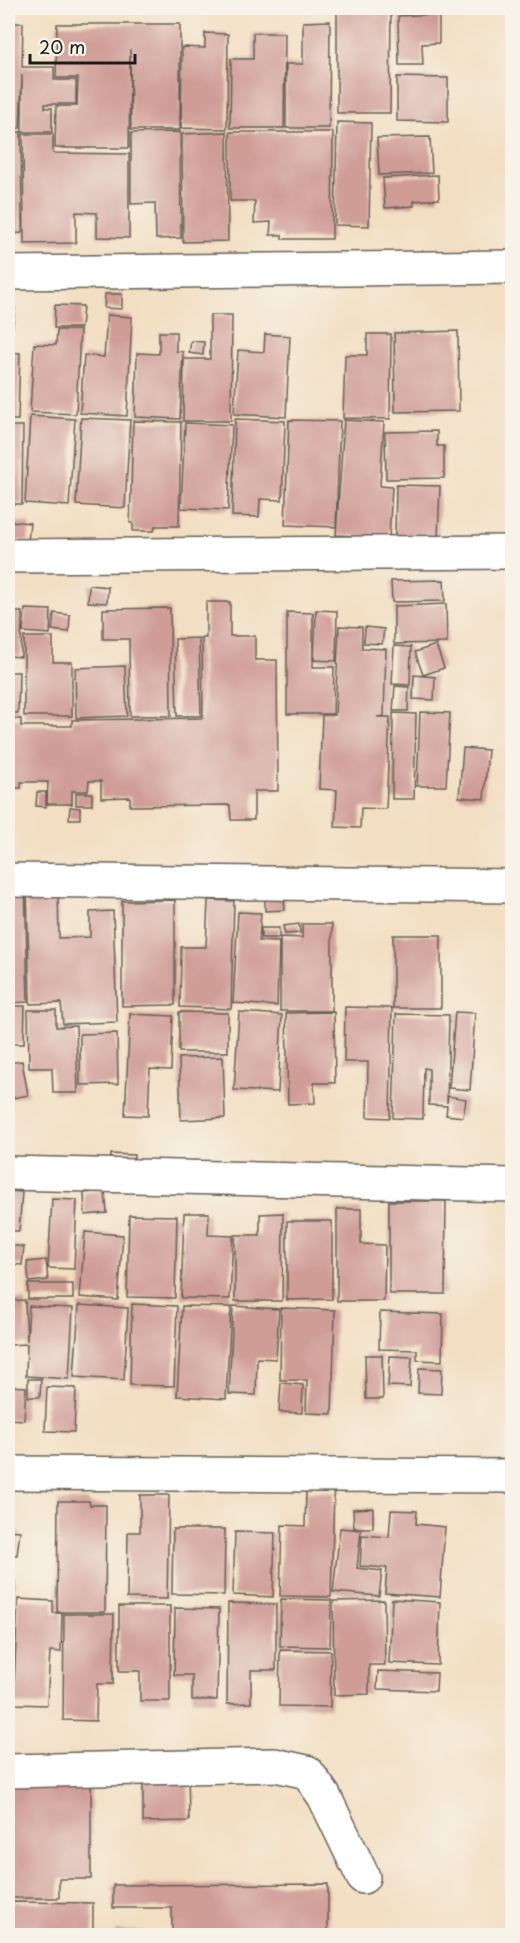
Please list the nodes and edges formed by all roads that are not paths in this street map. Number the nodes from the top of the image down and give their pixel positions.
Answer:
1 (513, 267) edge
2 (8, 273) edge
3 (513, 552) edge
4 (8, 556) edge
5 (8, 880) edge
6 (513, 886) edge
7 (8, 1173) edge
8 (513, 1185) edge
9 (8, 1473) edge
10 (513, 1476) edge
11 (8, 1771) edge
12 (363, 1877) dead end

1 - 2 street
3 - 4 street
5 - 6 street
7 - 8 street
9 - 10 street
11 - 12 street

